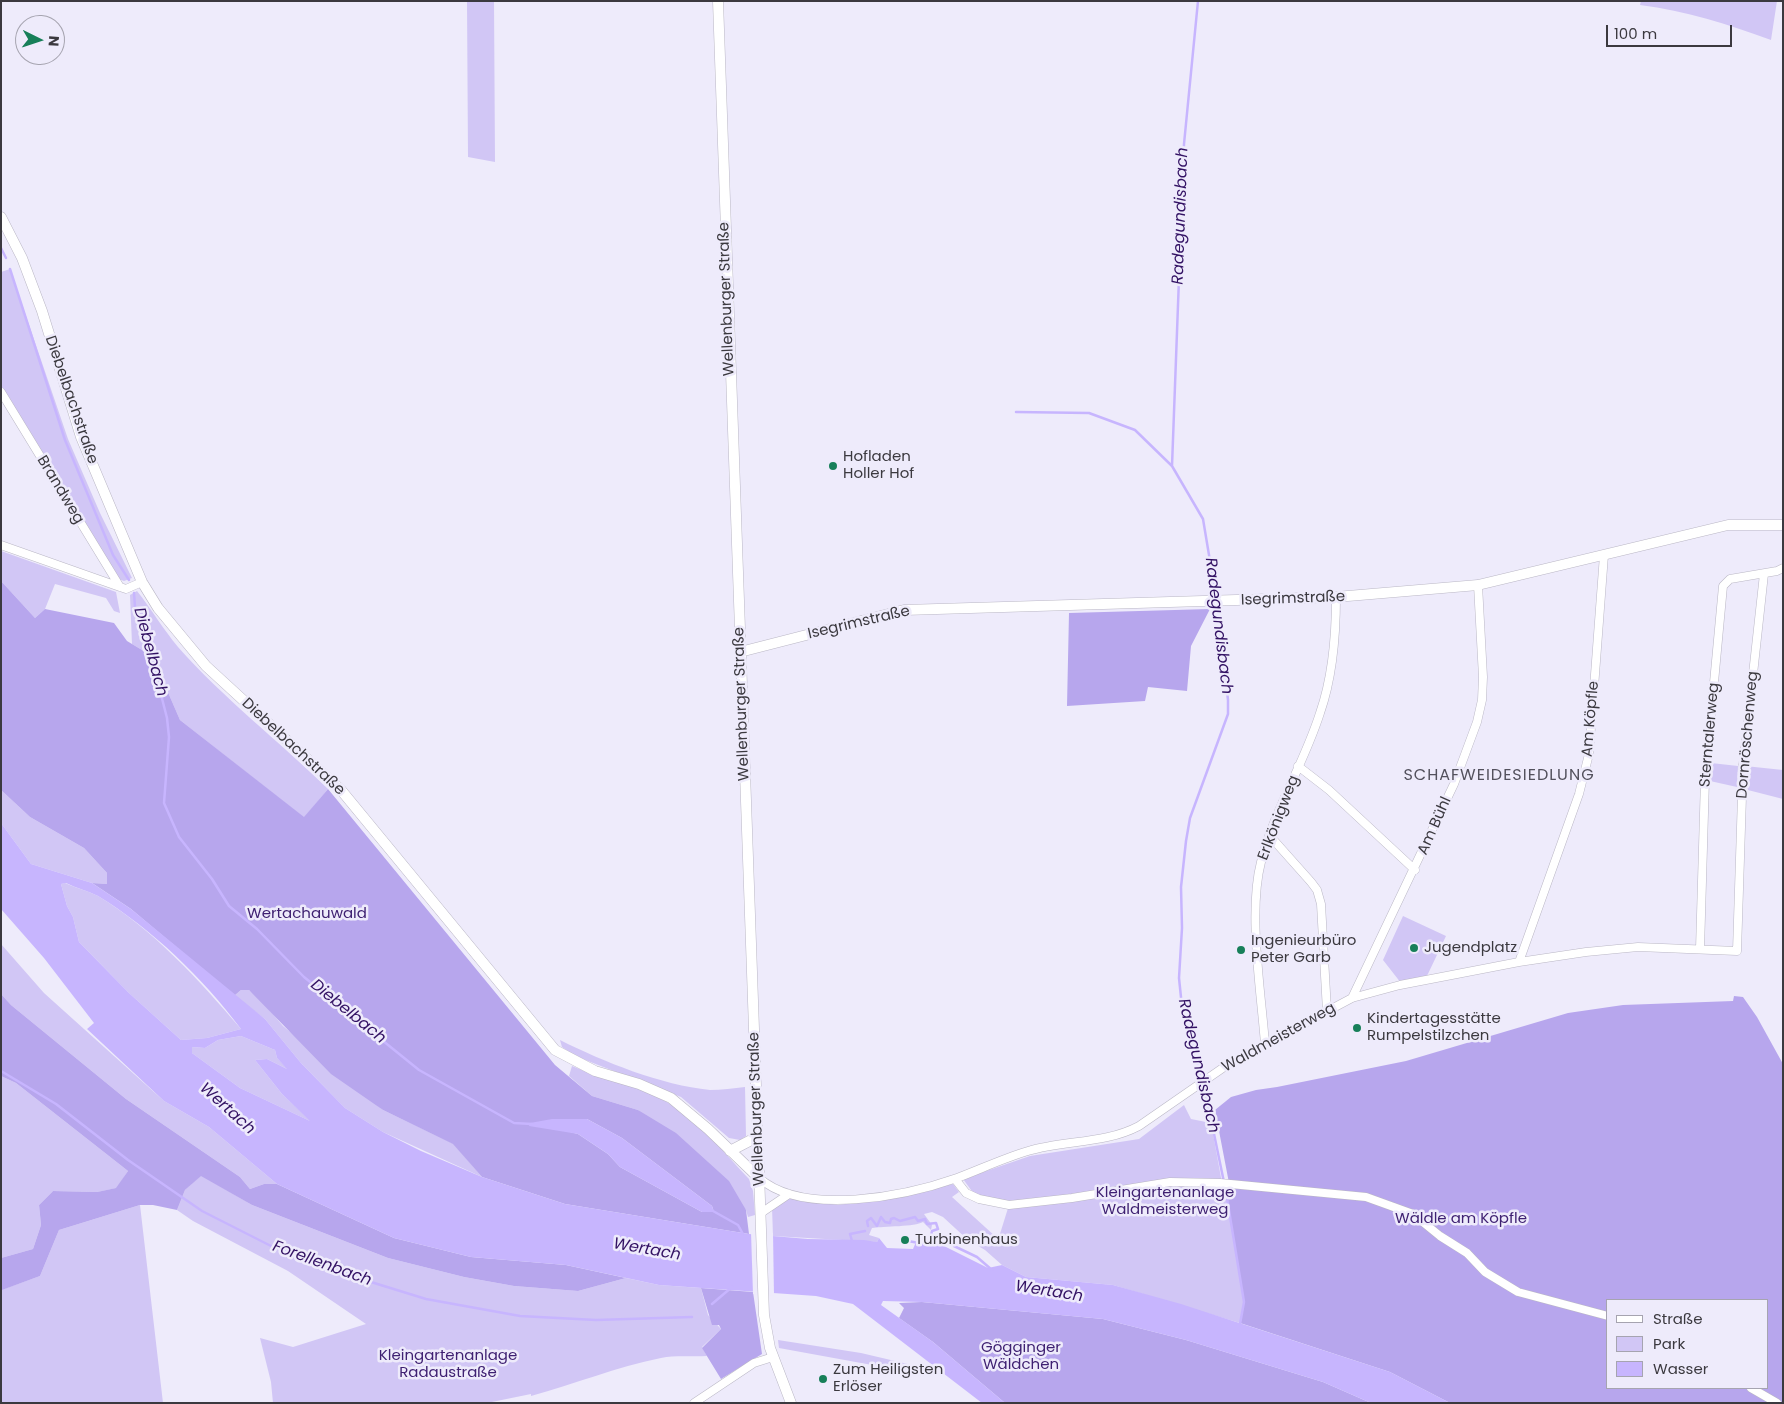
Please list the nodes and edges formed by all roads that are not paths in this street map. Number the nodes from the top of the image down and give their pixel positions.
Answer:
1 (718, 1) edge
2 (1, 217) edge
3 (1, 392) edge
4 (1783, 525) edge
5 (1, 545) edge
6 (1604, 555) junction
7 (1783, 568) edge
8 (1764, 574) junction
9 (142, 582) junction
10 (1478, 585) junction
11 (120, 587) junction
12 (1336, 597) junction
13 (740, 652) junction
14 (1298, 766) junction
15 (1270, 836) junction
16 (1415, 870) junction
17 (1700, 949) junction
18 (1519, 962) junction
19 (1352, 998) junction
20 (1327, 1011) junction
21 (1265, 1044) junction
22 (757, 1137) junction
23 (730, 1152) junction
24 (759, 1178) junction
25 (955, 1179) junction
26 (789, 1194) junction
27 (761, 1213) junction
28 (1606, 1315) edge
29 (773, 1357) junction
30 (1753, 1389) edge
31 (694, 1403) edge
32 (791, 1403) edge
33 (1777, 1403) edge

1 - 13 street, Wellenburger Straße
2 - 9 street, Diebelbachstraße
3 - 11 street, Brandweg
4 - 6 street, Isegrimstraße
5 - 11 street
6 - 10 street, Isegrimstraße
6 - 18 street, Am Köpfle
7 - 8 street, Sterntalerweg
8 - 17 street, Sterntalerweg
8 - 17 street, Dornröschenweg
9 - 11 street
9 - 23 street, Diebelbachstraße
10 - 12 street, Isegrimstraße
10 - 16 street, Am Bühl
12 - 13 street, Isegrimstraße
12 - 14 street, Erlkönigweg
13 - 22 street, Wellenburger Straße
14 - 15 street, Erlkönigweg
14 - 16 street
15 - 20 street
15 - 21 street, Erlkönigweg
16 - 19 street, Am Bühl
17 - 18 street, Waldmeisterweg
18 - 19 street, Waldmeisterweg
19 - 20 street, Waldmeisterweg
20 - 21 street, Waldmeisterweg
21 - 25 street, Waldmeisterweg
22 - 23 street
22 - 24 street, Wellenburger Straße
23 - 24 street, Diebelbachstraße
24 - 26 street, Waldmeisterweg
24 - 27 street, Wellenburger Straße
25 - 26 street, Waldmeisterweg
25 - 28 street
26 - 27 street
27 - 29 street, Wellenburger Straße
29 - 31 street
29 - 32 street, Wellenburger Straße
30 - 33 street

